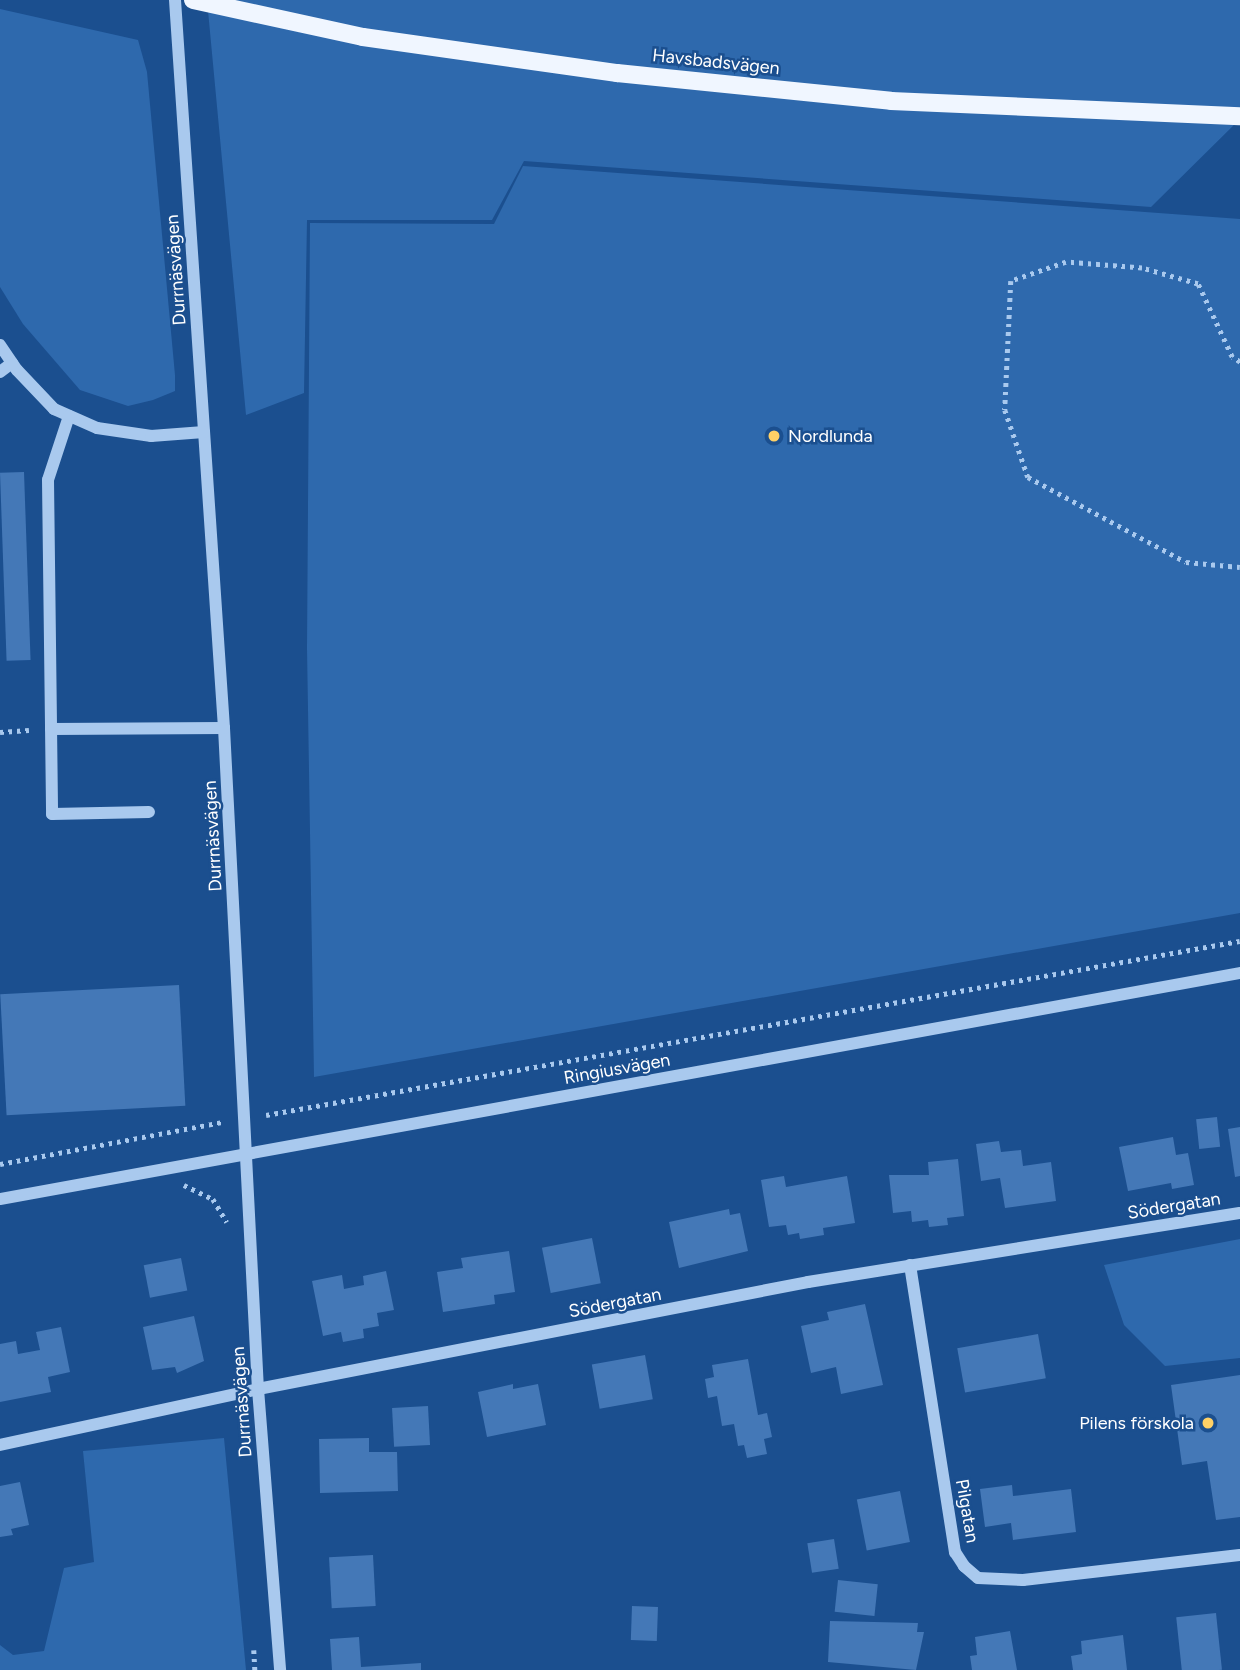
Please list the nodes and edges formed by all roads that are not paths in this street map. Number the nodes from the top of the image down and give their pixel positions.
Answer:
1 (176, 0) edge
2 (193, 0) edge
3 (1240, 116) edge
4 (0, 345) edge
5 (12, 363) junction
6 (0, 372) edge
7 (69, 416) junction
8 (204, 432) junction
9 (224, 728) junction
10 (51, 729) junction
11 (149, 811) dead end
12 (1240, 973) edge
13 (249, 1152) junction
14 (0, 1199) edge
15 (1240, 1213) edge
16 (910, 1265) junction
17 (258, 1389) junction
18 (0, 1445) edge
19 (1240, 1555) edge
20 (280, 1670) edge

1 - 8 street, Durrnäsvägen
2 - 3 main road, Havsbadsvägen
4 - 5 street
5 - 6 street
5 - 7 street
7 - 8 street
7 - 10 street
8 - 9 street, Durrnäsvägen
9 - 10 street
9 - 13 street, Durrnäsvägen
10 - 11 street
12 - 13 street, Ringiusvägen
13 - 14 street, Ringiusvägen
13 - 17 street, Durrnäsvägen
15 - 16 street, Södergatan
16 - 17 street, Södergatan
16 - 19 street, Pilgatan
17 - 18 street, Södergatan
17 - 20 street, Durrnäsvägen

